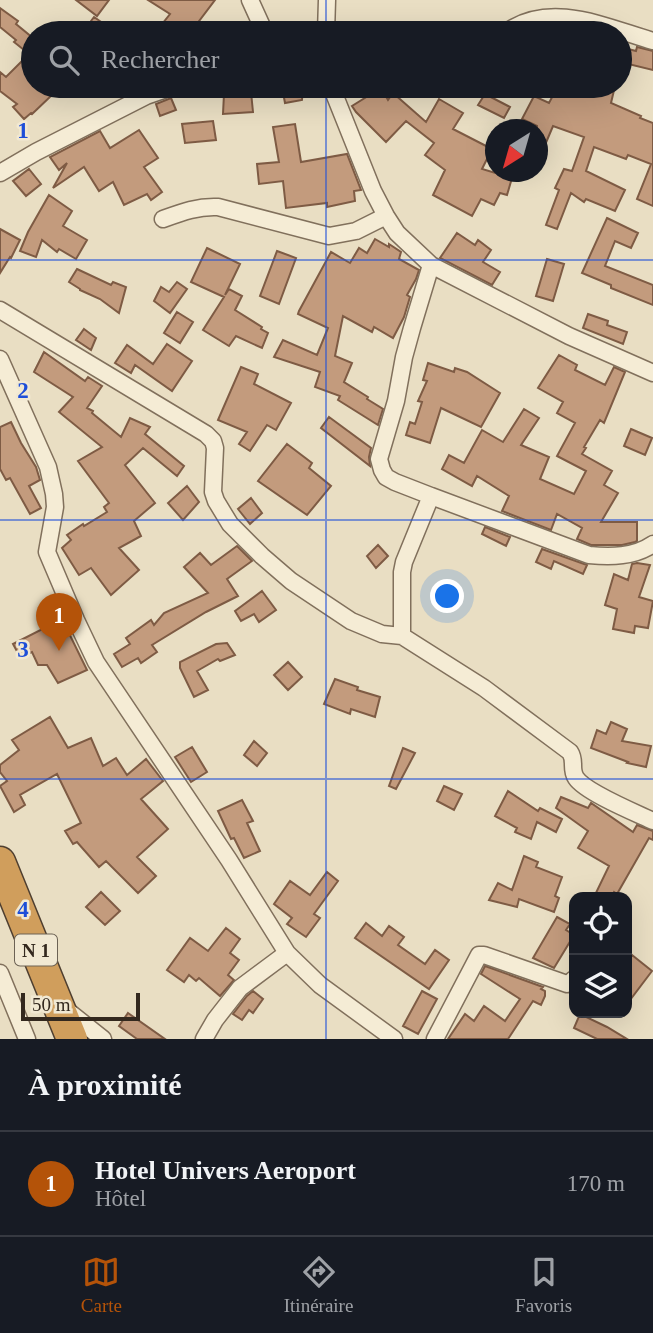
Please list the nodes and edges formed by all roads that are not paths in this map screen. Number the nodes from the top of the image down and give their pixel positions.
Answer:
1 (250, 0) edge
2 (327, 0) edge
3 (260, 21) edge
4 (326, 21) edge
5 (531, 21) edge
6 (585, 21) edge
7 (632, 35) edge
8 (653, 41) edge
9 (142, 98) edge
10 (336, 98) edge
11 (0, 173) edge
12 (386, 216) junction
13 (163, 219) dead end
14 (431, 265) junction
15 (0, 310) edge
16 (0, 359) edge
17 (653, 373) edge
18 (431, 496) junction
19 (653, 544) edge
20 (402, 636) junction
21 (653, 821) edge
22 (0, 862) edge
23 (288, 953) junction
24 (0, 972) edge
25 (569, 983) edge
26 (55, 1000) junction
27 (27, 1039) edge
28 (72, 1039) edge
29 (103, 1039) edge
30 (204, 1039) edge
31 (394, 1039) edge
32 (435, 1039) edge

1 - 3 street
2 - 4 street
5 - 6 street
7 - 8 street
9 - 11 street
10 - 12 street
12 - 13 street
12 - 14 street
14 - 17 street
14 - 18 street
15 - 20 street
16 - 23 street
18 - 19 street
18 - 20 street
20 - 21 street
22 - 26 highway, N 1
23 - 30 street
23 - 31 street
24 - 27 street
25 - 32 street
26 - 28 highway, N 1
26 - 29 street

